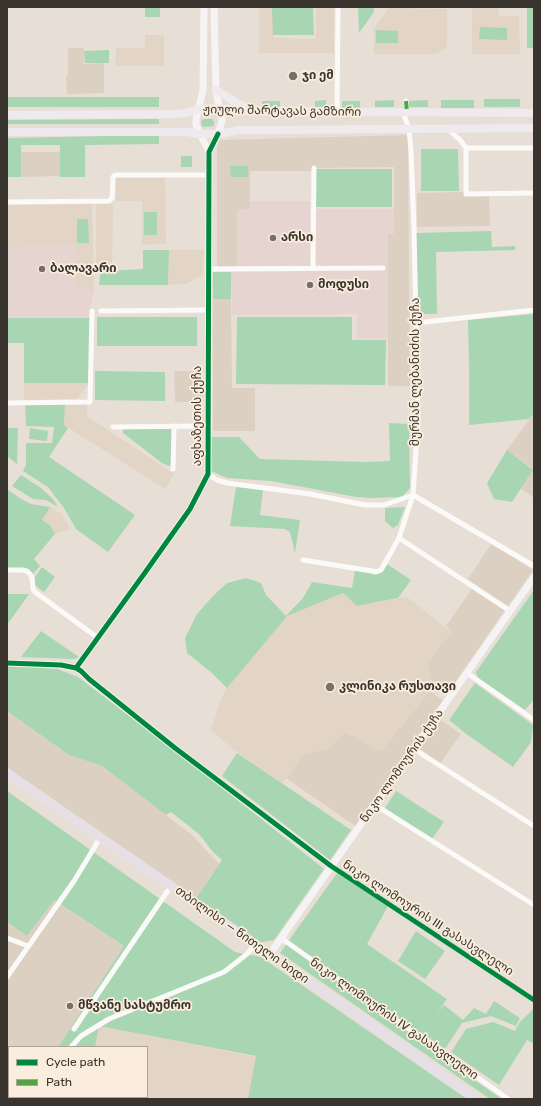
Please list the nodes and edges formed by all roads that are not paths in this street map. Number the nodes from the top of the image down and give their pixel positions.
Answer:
1 (204, 7) edge
2 (214, 7) edge
3 (338, 7) edge
4 (216, 90) junction
5 (406, 102) dead end
6 (219, 108) junction
7 (199, 109) junction
8 (252, 112) junction
9 (337, 112) junction
10 (405, 112) junction
11 (534, 113) edge
12 (7, 114) edge
13 (448, 128) junction
14 (534, 128) edge
15 (409, 129) junction
16 (7, 132) edge
17 (200, 134) junction
18 (218, 134) junction
19 (466, 148) junction
20 (534, 148) edge
21 (209, 152) junction
22 (314, 168) dead end
23 (209, 175) junction
24 (534, 193) edge
25 (7, 202) edge
26 (313, 268) junction
27 (383, 268) dead end
28 (209, 269) junction
29 (208, 310) junction
30 (534, 310) edge
31 (92, 311) dead end
32 (101, 311) dead end
33 (416, 323) junction
34 (7, 403) edge
35 (174, 426) junction
36 (208, 426) junction
37 (113, 427) dead end
38 (173, 469) dead end
39 (208, 474) junction
40 (413, 495) junction
41 (399, 538) junction
42 (303, 560) dead end
43 (534, 566) edge
44 (7, 570) edge
45 (534, 577) edge
46 (510, 611) junction
47 (98, 638) junction
48 (7, 663) edge
49 (76, 668) junction
50 (467, 673) junction
51 (534, 711) edge
52 (532, 719) edge
53 (414, 749) junction
54 (7, 773) edge
55 (374, 805) junction
56 (534, 826) edge
57 (100, 837) junction
58 (331, 866) junction
59 (171, 886) junction
60 (534, 904) edge
61 (7, 938) edge
62 (281, 938) junction
63 (255, 944) junction
64 (28, 946) junction
65 (270, 954) junction
66 (7, 977) edge
67 (534, 1000) edge
68 (74, 1029) dead end
69 (72, 1046) edge
70 (476, 1099) edge
71 (508, 1099) edge

1 - 7 street
2 - 4 street
3 - 9 street
4 - 6 street
4 - 8 main road
5 - 10 street, მურმან ლებანიძის ქუჩა
6 - 7 main road, ჟიული შარტავას გამზირი
6 - 8 main road, ჟიული შარტავას გამზირი
6 - 18 street
7 - 12 main road, ჟიული შარტავას გამზირი
7 - 17 street
8 - 9 main road, ჟიული შარტავას გამზირი
9 - 10 main road, ჟიული შარტავას გამზირი
10 - 11 main road, ჟიული შარტავას გამზირი
10 - 15 street, მურმან ლებანიძის ქუჩა
13 - 14 main road, ჟიული შარტავას გამზირი
13 - 15 main road, ჟიული შარტავას გამზირი
13 - 19 street
15 - 18 main road, ჟიული შარტავას გამზირი
15 - 33 street, მურმან ლებანიძის ქუჩა
16 - 17 main road, ჟიული შარტავას გამზირი
17 - 18 main road, ჟიული შარტავას გამზირი
17 - 21 street, აფხაზეთის ქუჩა
18 - 21 street, აფხაზეთის ქუჩა
19 - 20 street
19 - 24 street
21 - 23 street, აფხაზეთის ქუჩა
22 - 26 street
23 - 25 street
23 - 28 street, აფხაზეთის ქუჩა
26 - 27 street
26 - 28 street
28 - 29 street, აფხაზეთის ქუჩა
29 - 32 street
29 - 36 street, აფხაზეთის ქუჩა
30 - 33 street
31 - 34 street
33 - 40 street, მურმან ლებანიძის ქუჩა
35 - 36 street
35 - 37 street
35 - 38 street
36 - 39 street, აფხაზეთის ქუჩა
39 - 40 street
39 - 47 street, აფხაზეთის ქუჩა
40 - 41 street, მურმან ლებანიძის ქუჩა
40 - 43 street
41 - 42 street, მურმან ლებანიძის ქუჩა
41 - 46 street
44 - 47 street
45 - 46 street, ნიკო ლომოურის ქუჩა
46 - 50 street, ნიკო ლომოურის ქუჩა
47 - 49 street, აფხაზეთის ქუჩა
48 - 49 street
49 - 58 street
50 - 52 street
50 - 53 street, ნიკო ლომოურის ქუჩა
51 - 52 street
53 - 55 street, ნიკო ლომოურის ქუჩა
53 - 56 street
54 - 57 highway, თბილისი — წითელი ხიდი
55 - 58 street, ნიკო ლომოურის ქუჩა
55 - 60 street
57 - 59 highway, თბილისი — წითელი ხიდი
57 - 64 street
58 - 62 street, ნიკო ლომოურის ქუჩა
58 - 67 street, ნიკო ლომოურის III გასასვლელი
59 - 63 highway, თბილისი — წითელი ხიდი
59 - 68 street
61 - 64 street
62 - 65 street, ნიკო ლომოურის ქუჩა
62 - 71 street, ნიკო ლომოურის IV გასასვლელი
63 - 65 highway, თბილისი — წითელი ხიდი
63 - 69 street
64 - 66 street
65 - 70 highway, თბილისი — წითელი ხიდი

